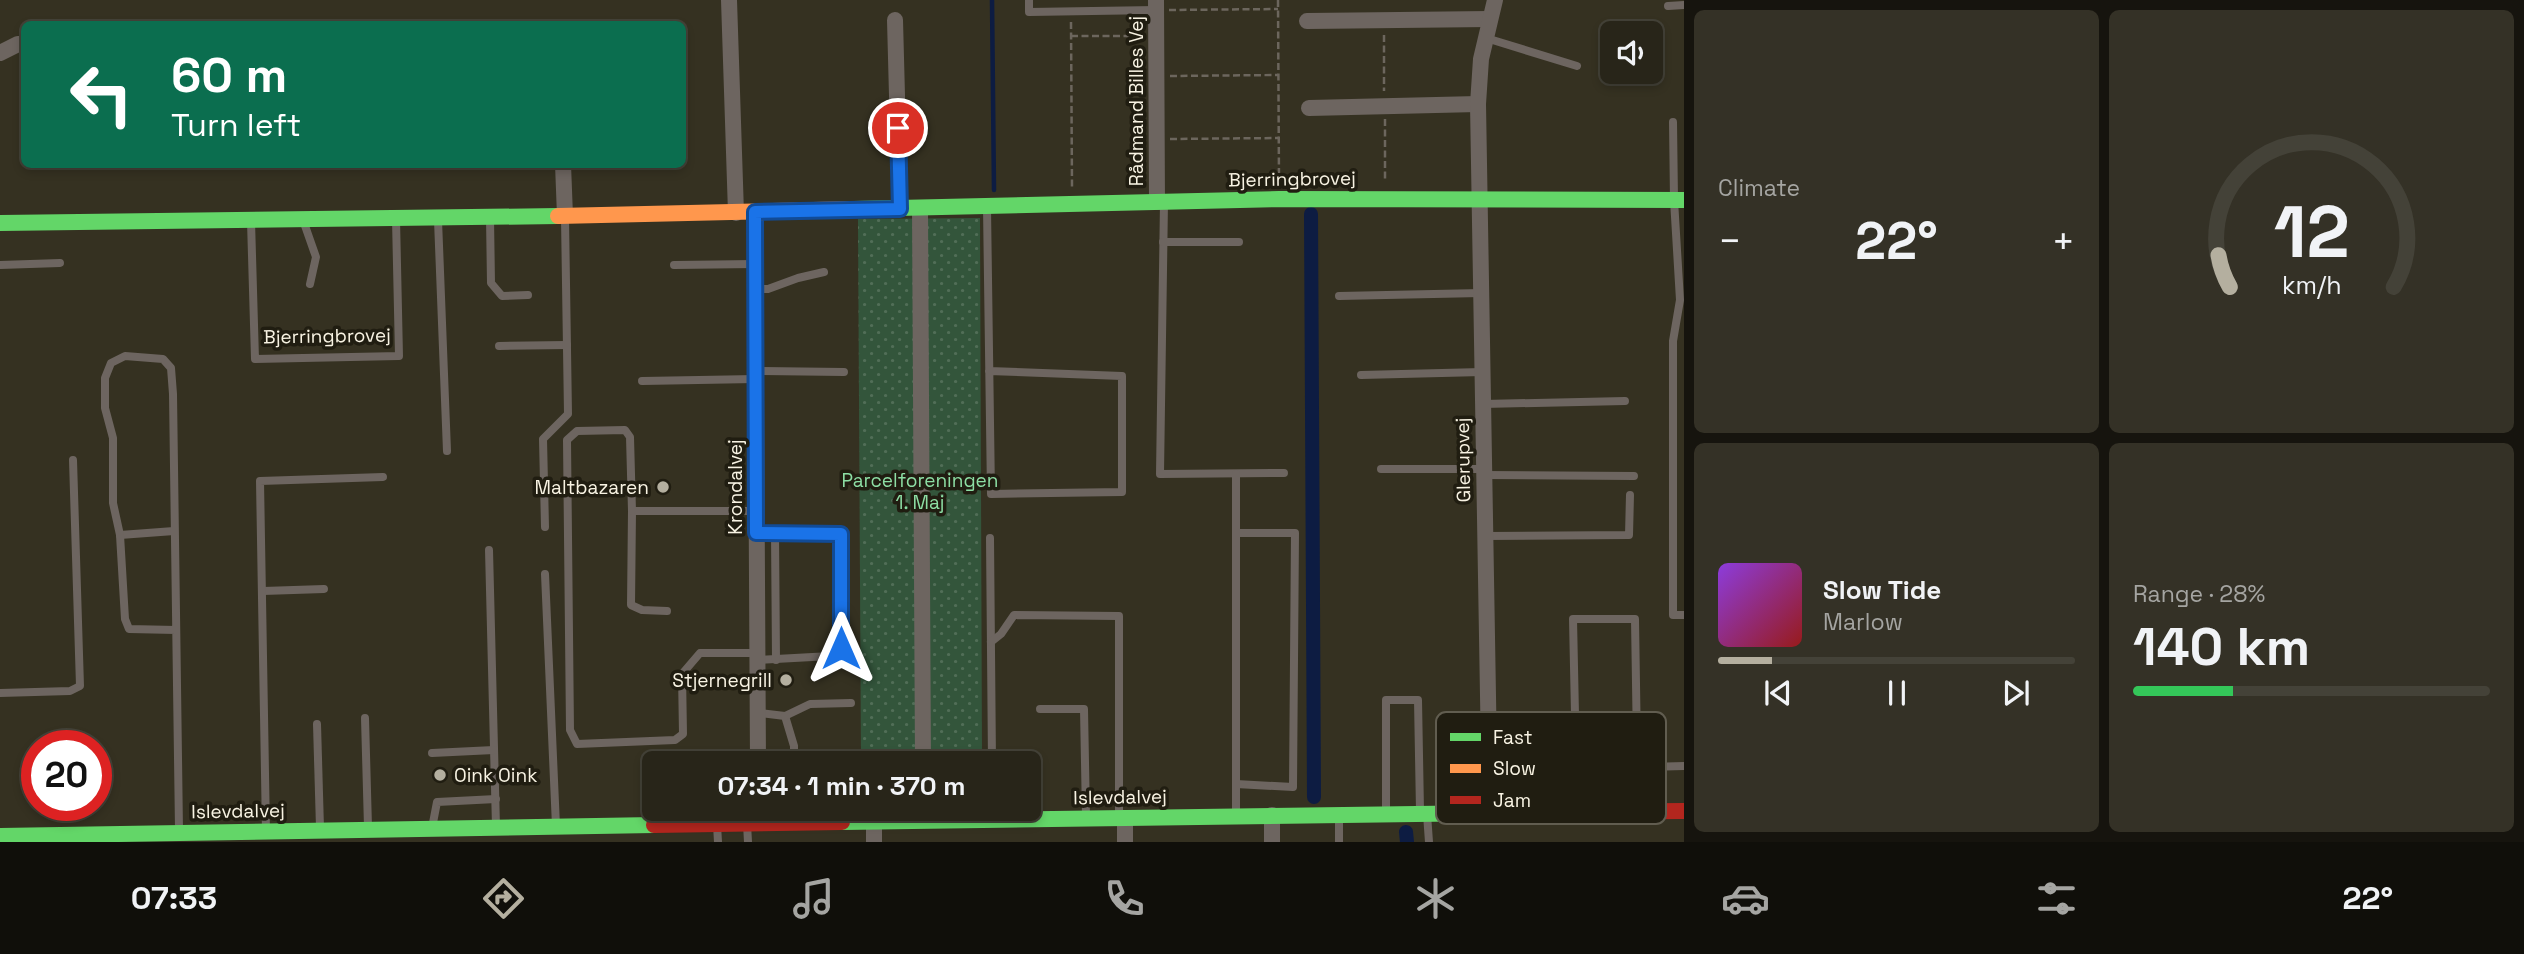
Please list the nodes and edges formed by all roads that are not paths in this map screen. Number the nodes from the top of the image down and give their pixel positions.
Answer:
1 (729, 0) edge
2 (1029, 0) edge
3 (1495, 0) edge
4 (1156, 5) edge
5 (1684, 5) edge
6 (1668, 6) dead end
7 (1490, 19) junction
8 (895, 20) dead end
9 (1307, 21) dead end
10 (1486, 38) junction
11 (21, 44) edge
12 (0, 53) edge
13 (1577, 66) dead end
14 (1478, 104) junction
15 (1309, 108) dead end
16 (1673, 122) dead end
17 (563, 168) edge
18 (1479, 199) junction
19 (1679, 200) edge
20 (1161, 202) junction
21 (987, 206) junction
22 (920, 208) junction
23 (900, 209) junction
24 (755, 212) junction
25 (736, 213) junction
26 (565, 216) junction
27 (438, 218) junction
28 (490, 218) junction
29 (396, 219) junction
30 (303, 220) junction
31 (251, 221) junction
32 (0, 223) edge
33 (1164, 242) junction
34 (1239, 242) dead end
35 (60, 263) dead end
36 (755, 264) junction
37 (0, 265) edge
38 (674, 265) dead end
39 (824, 272) dead end
40 (310, 284) dead end
41 (755, 289) junction
42 (1481, 293) junction
43 (528, 295) dead end
44 (1339, 296) dead end
45 (567, 345) junction
46 (499, 346) dead end
47 (989, 371) junction
48 (844, 372) dead end
49 (1482, 372) junction
50 (755, 375) junction
51 (1361, 375) dead end
52 (642, 381) dead end
53 (1625, 401) dead end
54 (1483, 404) junction
55 (447, 451) dead end
56 (73, 460) dead end
57 (1381, 469) dead end
58 (1484, 472) junction
59 (1284, 473) dead end
60 (1236, 474) junction
61 (1634, 476) dead end
62 (383, 477) dead end
63 (1630, 495) dead end
64 (632, 511) junction
65 (756, 511) junction
66 (545, 527) dead end
67 (174, 531) junction
68 (756, 533) junction
69 (775, 533) junction
70 (1236, 533) junction
71 (120, 535) junction
72 (1485, 536) junction
73 (990, 538) dead end
74 (489, 550) dead end
75 (545, 574) dead end
76 (324, 589) dead end
77 (263, 591) junction
78 (667, 611) dead end
79 (1684, 615) edge
80 (176, 630) junction
81 (991, 642) junction
82 (758, 656) junction
83 (776, 660) junction
84 (0, 693) edge
85 (851, 703) dead end
86 (1040, 709) dead end
87 (1488, 712) edge
88 (1575, 712) edge
89 (1639, 712) edge
90 (759, 713) junction
91 (785, 716) junction
92 (365, 718) dead end
93 (317, 724) dead end
94 (494, 750) junction
95 (758, 751) edge
96 (794, 751) edge
97 (923, 751) edge
98 (992, 751) edge
99 (432, 753) dead end
100 (1666, 766) edge
101 (1684, 766) edge
102 (1236, 784) junction
103 (496, 799) junction
104 (1666, 811) edge
105 (1684, 811) edge
106 (1339, 814) junction
107 (1386, 814) junction
108 (1424, 814) junction
109 (1436, 814) edge
110 (1272, 815) junction
111 (1236, 816) junction
112 (1122, 818) junction
113 (1086, 819) junction
114 (1041, 820) edge
115 (742, 821) edge
116 (754, 821) edge
117 (865, 821) edge
118 (717, 825) junction
119 (556, 827) junction
120 (431, 829) junction
121 (368, 830) junction
122 (320, 831) junction
123 (487, 834) edge
124 (270, 835) edge
125 (0, 836) edge
126 (169, 836) edge
127 (718, 842) edge
128 (748, 842) edge
129 (874, 842) edge
130 (1125, 842) edge
131 (1272, 842) edge
132 (1339, 842) edge
133 (1429, 842) edge

1 - 25 street
2 - 4 lane
3 - 7 street, Glerupvej
4 - 20 street, Rådmand Billes Vej
5 - 6 lane
7 - 9 street
7 - 10 street, Glerupvej
8 - 23 street
10 - 13 lane
10 - 14 street, Glerupvej
11 - 12 street
14 - 15 street
14 - 18 street, Glerupvej
16 - 19 lane
17 - 26 street
18 - 19 street, Bjerringbrovej
18 - 20 street, Bjerringbrovej
18 - 42 street, Glerupvej
19 - 79 lane
20 - 21 street, Bjerringbrovej
20 - 33 lane
21 - 22 street, Bjerringbrovej
21 - 47 lane
22 - 23 street, Bjerringbrovej
22 - 97 street
23 - 24 street, Bjerringbrovej
24 - 25 street, Bjerringbrovej
24 - 36 street, Krondalvej
25 - 26 street, Bjerringbrovej
26 - 28 street, Bjerringbrovej
26 - 45 lane
27 - 28 street, Bjerringbrovej
27 - 29 street, Bjerringbrovej
27 - 55 lane
28 - 43 lane
29 - 30 street, Bjerringbrovej
29 - 31 lane, Bjerringbrovej
30 - 31 street, Bjerringbrovej
30 - 40 lane
31 - 32 street, Bjerringbrovej
33 - 34 lane
33 - 60 lane
35 - 37 lane
36 - 38 lane
36 - 41 street, Krondalvej
39 - 41 lane
41 - 50 street, Krondalvej
42 - 44 lane
42 - 49 street, Glerupvej
45 - 46 lane
45 - 66 lane
47 - 47 lane
48 - 50 lane
49 - 51 lane
49 - 54 street, Glerupvej
50 - 52 lane
50 - 65 street, Krondalvej
53 - 54 lane
54 - 58 street, Glerupvej
56 - 84 lane
57 - 58 lane
58 - 61 lane
58 - 72 street, Glerupvej
59 - 60 lane
60 - 70 lane
62 - 77 lane
63 - 72 lane
64 - 65 lane
64 - 78 lane
64 - 82 lane
65 - 68 street, Krondalvej
67 - 71 lane
67 - 71 lane
67 - 80 lane
68 - 69 lane
68 - 82 street, Krondalvej
69 - 83 lane
69 - 83 lane
70 - 102 lane
70 - 102 lane
71 - 80 lane
72 - 87 street, Glerupvej
73 - 81 lane
74 - 94 lane
75 - 119 lane
76 - 77 lane
77 - 124 lane
80 - 126 lane
81 - 98 lane
81 - 112 lane
82 - 83 lane
82 - 90 street, Krondalvej
85 - 91 lane
86 - 113 lane
88 - 89 lane
90 - 91 lane
90 - 95 street, Krondalvej
91 - 96 lane
92 - 121 lane
93 - 122 lane
94 - 99 lane
94 - 103 lane
100 - 101 lane
102 - 111 lane
103 - 120 lane
103 - 123 lane
104 - 105 street, Islevdalvej
106 - 107 street, Islevdalvej
106 - 110 street, Islevdalvej
106 - 132 lane
107 - 108 street, Islevdalvej
107 - 108 lane
108 - 109 street, Islevdalvej
108 - 133 lane
110 - 111 street, Islevdalvej
110 - 131 street
111 - 112 street, Islevdalvej
112 - 113 street, Islevdalvej
112 - 130 street
113 - 114 street, Islevdalvej
115 - 118 street, Islevdalvej
116 - 128 lane
117 - 129 street
118 - 119 street, Islevdalvej
118 - 127 lane
119 - 123 street, Islevdalvej
120 - 121 street, Islevdalvej
120 - 123 street, Islevdalvej
121 - 122 street, Islevdalvej
122 - 124 street, Islevdalvej
124 - 126 street, Islevdalvej
125 - 126 street, Islevdalvej

